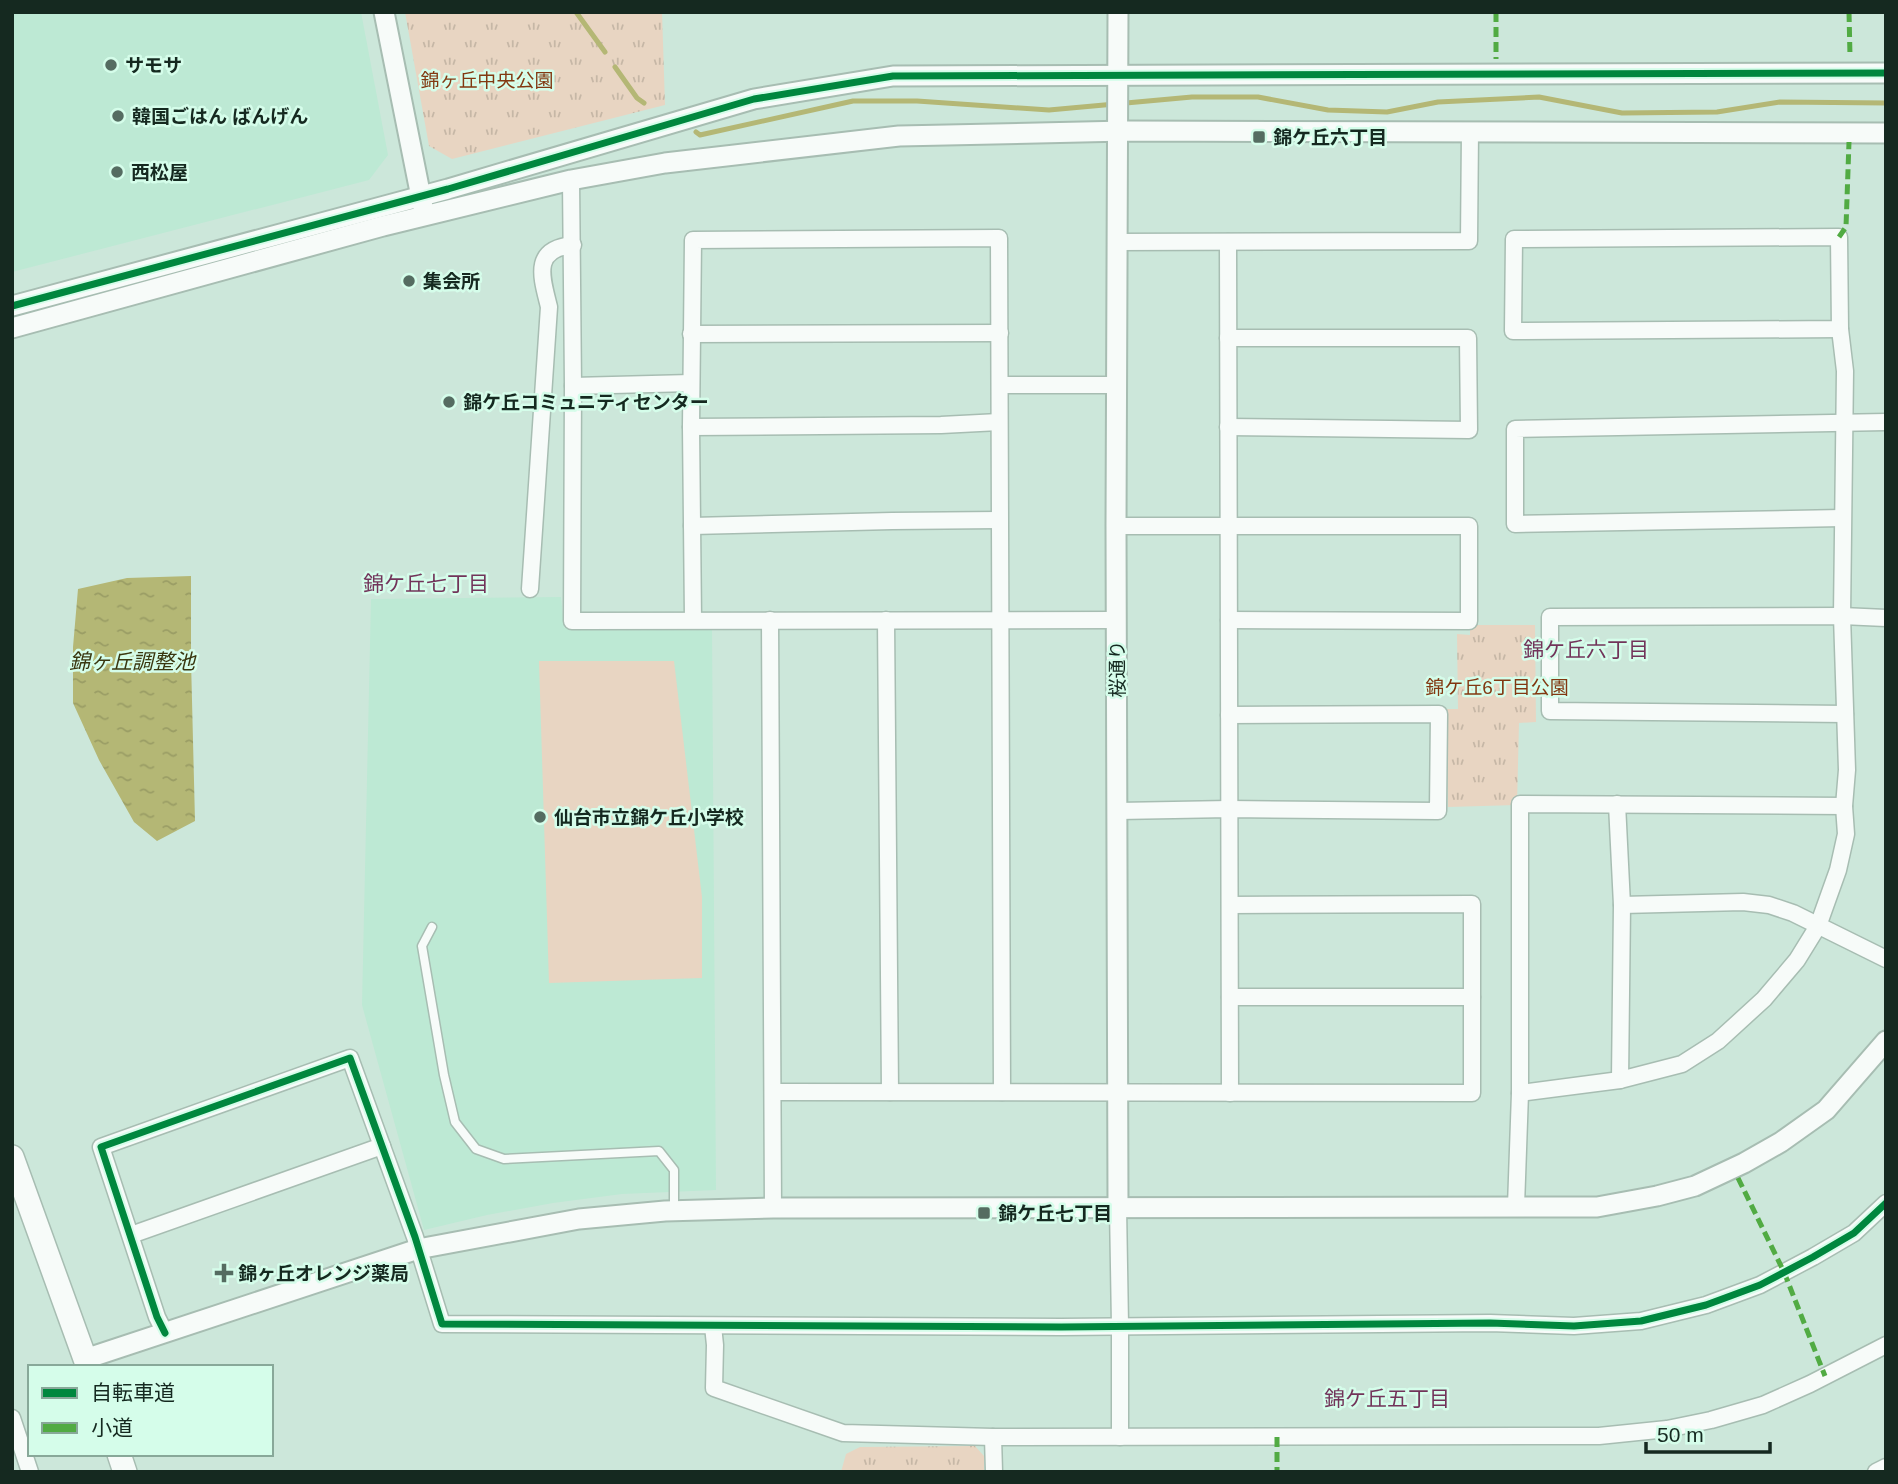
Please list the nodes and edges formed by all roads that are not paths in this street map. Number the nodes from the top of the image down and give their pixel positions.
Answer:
1 (384, 12) edge
2 (1118, 12) edge
3 (1886, 73) edge
4 (1118, 81) junction
5 (1117, 127) junction
6 (1470, 131) junction
7 (1886, 133) edge
8 (571, 180) junction
9 (422, 206) junction
10 (1116, 242) junction
11 (1228, 242) junction
12 (573, 245) junction
13 (12, 306) edge
14 (12, 328) edge
15 (1840, 330) junction
16 (1000, 333) junction
17 (691, 334) junction
18 (1228, 338) junction
19 (691, 383) junction
20 (1001, 385) junction
21 (1117, 385) junction
22 (573, 386) junction
23 (1845, 421) junction
24 (999, 422) junction
25 (1886, 422) edge
26 (691, 428) junction
27 (1228, 428) junction
28 (1842, 518) junction
29 (999, 520) junction
30 (1229, 525) junction
31 (692, 526) junction
32 (1116, 526) junction
33 (530, 589) dead end
34 (1842, 615) junction
35 (1886, 618) edge
36 (692, 619) junction
37 (770, 620) junction
38 (886, 620) junction
39 (1117, 620) junction
40 (1229, 620) junction
41 (1000, 621) junction
42 (1845, 714) junction
43 (1229, 715) junction
44 (1617, 804) junction
45 (1844, 806) junction
46 (1229, 809) junction
47 (1118, 811) junction
48 (1230, 905) junction
49 (1622, 905) junction
50 (1818, 926) junction
51 (432, 927) dead end
52 (1886, 959) edge
53 (1230, 997) junction
54 (1472, 997) junction
55 (1886, 1041) edge
56 (1620, 1080) junction
57 (1002, 1091) junction
58 (773, 1092) junction
59 (890, 1092) junction
60 (1117, 1093) junction
61 (1230, 1093) junction
62 (1520, 1093) junction
63 (382, 1146) junction
64 (12, 1157) edge
65 (18, 1193) edge
66 (1886, 1203) edge
67 (1516, 1206) junction
68 (1118, 1207) junction
69 (773, 1208) junction
70 (674, 1210) junction
71 (131, 1235) junction
72 (418, 1249) junction
73 (1121, 1325) junction
74 (713, 1326) junction
75 (165, 1333) junction
76 (1886, 1345) edge
77 (86, 1363) edge
78 (12, 1418) edge
79 (993, 1437) junction
80 (1120, 1437) junction
81 (1886, 1467) edge
82 (30, 1472) edge
83 (995, 1472) edge
84 (1876, 1472) edge

1 - 9 street
2 - 4 street
3 - 4 street
4 - 5 street, 桜通り
4 - 9 street
5 - 6 street
5 - 8 street
5 - 10 street, 桜通り
6 - 7 street
6 - 11 street
8 - 9 street
8 - 12 street
9 - 13 street
9 - 14 street
10 - 11 street
10 - 21 street, 桜通り
11 - 18 street
12 - 22 street
12 - 33 street
15 - 15 street
15 - 23 street
16 - 17 street
16 - 17 street
16 - 20 street
17 - 19 street
18 - 27 street
18 - 27 street
19 - 22 street
19 - 26 street
20 - 21 street
20 - 24 street
21 - 32 street, 桜通り
22 - 36 street
23 - 25 street
23 - 28 street
23 - 28 street
24 - 26 street
24 - 29 street
26 - 31 street
27 - 30 street
28 - 34 street
29 - 31 street
29 - 41 street
30 - 32 street
30 - 40 street
30 - 40 street
31 - 36 street
32 - 39 street, 桜通り
34 - 35 street
34 - 42 street
34 - 42 street
36 - 37 street
37 - 38 street
37 - 58 street
38 - 41 street
38 - 59 street
39 - 41 street
39 - 47 street, 桜通り
40 - 43 street
41 - 57 street
42 - 45 street
43 - 46 street
43 - 46 street
44 - 45 street
44 - 49 street
44 - 62 street
45 - 50 street
46 - 47 street
46 - 48 street
47 - 60 street, 桜通り
48 - 53 street
48 - 54 street
49 - 50 street
49 - 56 street
50 - 52 street
50 - 56 street
51 - 70 lane
53 - 54 street
53 - 61 street
54 - 61 street
55 - 67 street
56 - 62 street
57 - 59 street
57 - 60 street
58 - 59 street
58 - 69 street
60 - 61 street
60 - 68 street, 桜通り
62 - 67 street
63 - 71 street
63 - 71 street
63 - 72 street
64 - 65 main road
65 - 77 main road
66 - 73 street
67 - 68 street
68 - 69 street
68 - 73 street
69 - 70 street
70 - 72 street
71 - 75 street
72 - 74 street
72 - 75 street
73 - 74 street
73 - 80 street
74 - 79 street
75 - 77 street
76 - 80 street
78 - 82 street
79 - 80 street
79 - 83 street
81 - 84 street

